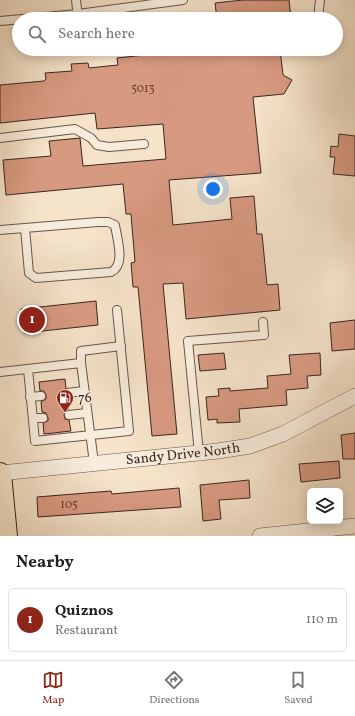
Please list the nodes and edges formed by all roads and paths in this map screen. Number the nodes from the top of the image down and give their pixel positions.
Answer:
1 (76, 0) edge
2 (183, 0) edge
3 (320, 0) edge
4 (78, 12) edge
5 (104, 12) edge
6 (319, 12) edge
7 (12, 20) edge
8 (0, 21) edge
9 (0, 138) edge
10 (144, 144) dead end
11 (25, 228) junction
12 (0, 230) edge
13 (117, 310) dead end
14 (263, 322) dead end
15 (121, 346) junction
16 (82, 363) junction
17 (28, 369) junction
18 (0, 372) edge
19 (84, 391) junction
20 (67, 393) dead end
21 (41, 396) dead end
22 (355, 396) edge
23 (30, 397) junction
24 (87, 413) junction
25 (69, 415) dead end
26 (33, 418) junction
27 (43, 418) dead end
28 (90, 435) junction
29 (200, 453) junction
30 (94, 463) junction
31 (0, 477) edge
32 (355, 526) edge
33 (333, 532) edge
34 (292, 534) edge
35 (6, 536) edge
36 (260, 536) edge

1 - 4 lane
2 - 5 lane
3 - 6 lane
7 - 8 lane
9 - 10 lane
11 - 11 lane
11 - 12 lane
13 - 15 lane
14 - 29 lane
15 - 16 lane
15 - 28 lane
16 - 17 lane
16 - 19 lane
17 - 18 lane
17 - 23 lane
19 - 20 lane
19 - 24 lane
21 - 23 lane
22 - 29 street, Sandy Drive North
23 - 26 lane
24 - 25 lane
24 - 28 lane
26 - 27 lane
26 - 28 lane
28 - 30 lane
29 - 30 street, Sandy Drive North
30 - 31 street, Sandy Drive North
31 - 35 main road
32 - 33 street
33 - 34 street
34 - 36 street

